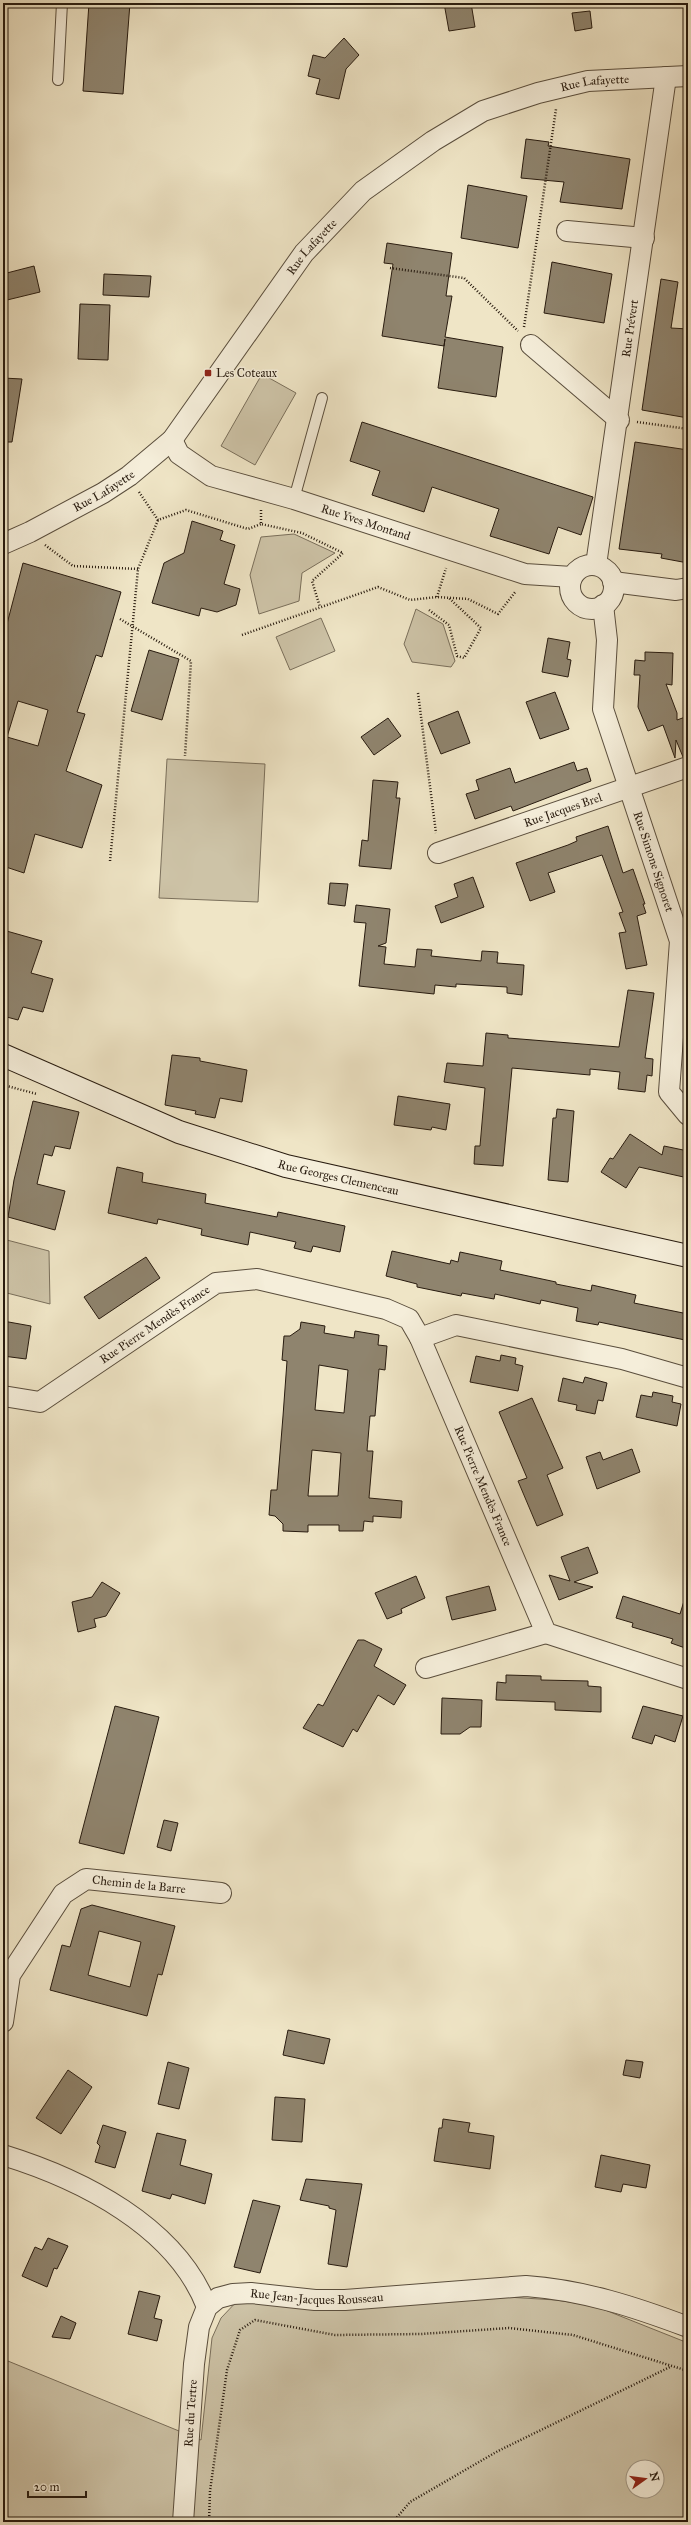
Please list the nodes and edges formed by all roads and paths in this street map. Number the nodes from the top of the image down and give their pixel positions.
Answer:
1 (62, 3) edge
2 (688, 76) edge
3 (666, 77) junction
4 (58, 80) dead end
5 (559, 88) junction
6 (567, 231) dead end
7 (644, 238) junction
8 (390, 268) dead end
9 (527, 340) junction
10 (322, 398) dead end
11 (619, 420) junction
12 (688, 429) edge
13 (172, 440) junction
14 (144, 486) dead end
15 (261, 490) junction
16 (294, 499) junction
17 (158, 520) junction
18 (261, 524) junction
19 (6, 543) edge
20 (45, 545) dead end
21 (452, 551) junction
22 (596, 565) junction
23 (138, 569) junction
24 (525, 574) junction
25 (572, 577) junction
26 (613, 582) junction
27 (688, 588) edge
28 (437, 597) junction
29 (448, 598) junction
30 (604, 605) junction
31 (320, 607) junction
32 (429, 610) dead end
33 (120, 619) dead end
34 (133, 627) junction
35 (242, 635) dead end
36 (418, 693) dead end
37 (185, 756) dead end
38 (688, 767) edge
39 (629, 787) junction
40 (438, 853) joint
41 (110, 862) dead end
42 (3, 1055) edge
43 (688, 1115) edge
44 (688, 1256) edge
45 (420, 1338) junction
46 (688, 1378) edge
47 (3, 1396) edge
48 (546, 1633) junction
49 (426, 1668) dead end
50 (688, 1679) edge
51 (221, 1894) dead end
52 (3, 2022) edge
53 (3, 2155) edge
54 (207, 2307) junction
55 (688, 2327) edge
56 (671, 2367) junction
57 (688, 2371) edge
58 (183, 2522) edge
59 (209, 2522) edge
60 (393, 2522) edge

1 - 4 lane
2 - 3 street, Rue Lafayette
3 - 5 street, Rue Lafayette
3 - 7 street, Rue Prévert
5 - 9 path
5 - 13 street, Rue Lafayette
6 - 7 street
7 - 11 street, Rue Prévert
8 - 9 path
9 - 11 street
10 - 16 lane
11 - 12 path
11 - 22 street, Rue Prévert
13 - 15 street, Rue Yves Montand
13 - 19 street, Rue Lafayette
14 - 17 path
15 - 16 street, Rue Yves Montand
15 - 18 path
16 - 21 street, Rue Yves Montand
17 - 18 path
17 - 23 path
18 - 31 path
20 - 23 path
21 - 24 street, Rue Yves Montand
21 - 28 path
22 - 25 street
22 - 26 street
23 - 34 path
24 - 25 street, Rue Yves Montand
24 - 29 path
25 - 30 street
26 - 27 street
26 - 30 street
28 - 29 path
28 - 31 path
29 - 32 path
30 - 39 street, Rue Simone Signoret
31 - 35 path
33 - 34 path
34 - 37 path
34 - 41 path
36 - 40 path
38 - 39 street, Rue Jacques Brel
39 - 40 street, Rue Jacques Brel
39 - 43 street, Rue Simone Signoret
42 - 44 street, Rue Georges Clemenceau
45 - 46 street
45 - 47 street, Rue Pierre Mendès France
45 - 48 street, Rue Pierre Mendès France
48 - 49 street
48 - 50 street
51 - 52 street, Chemin de la Barre
53 - 54 street
54 - 55 street, Rue Jean-Jacques Rousseau
54 - 58 street, Rue du Tertre
56 - 57 path
56 - 59 path
56 - 60 path

